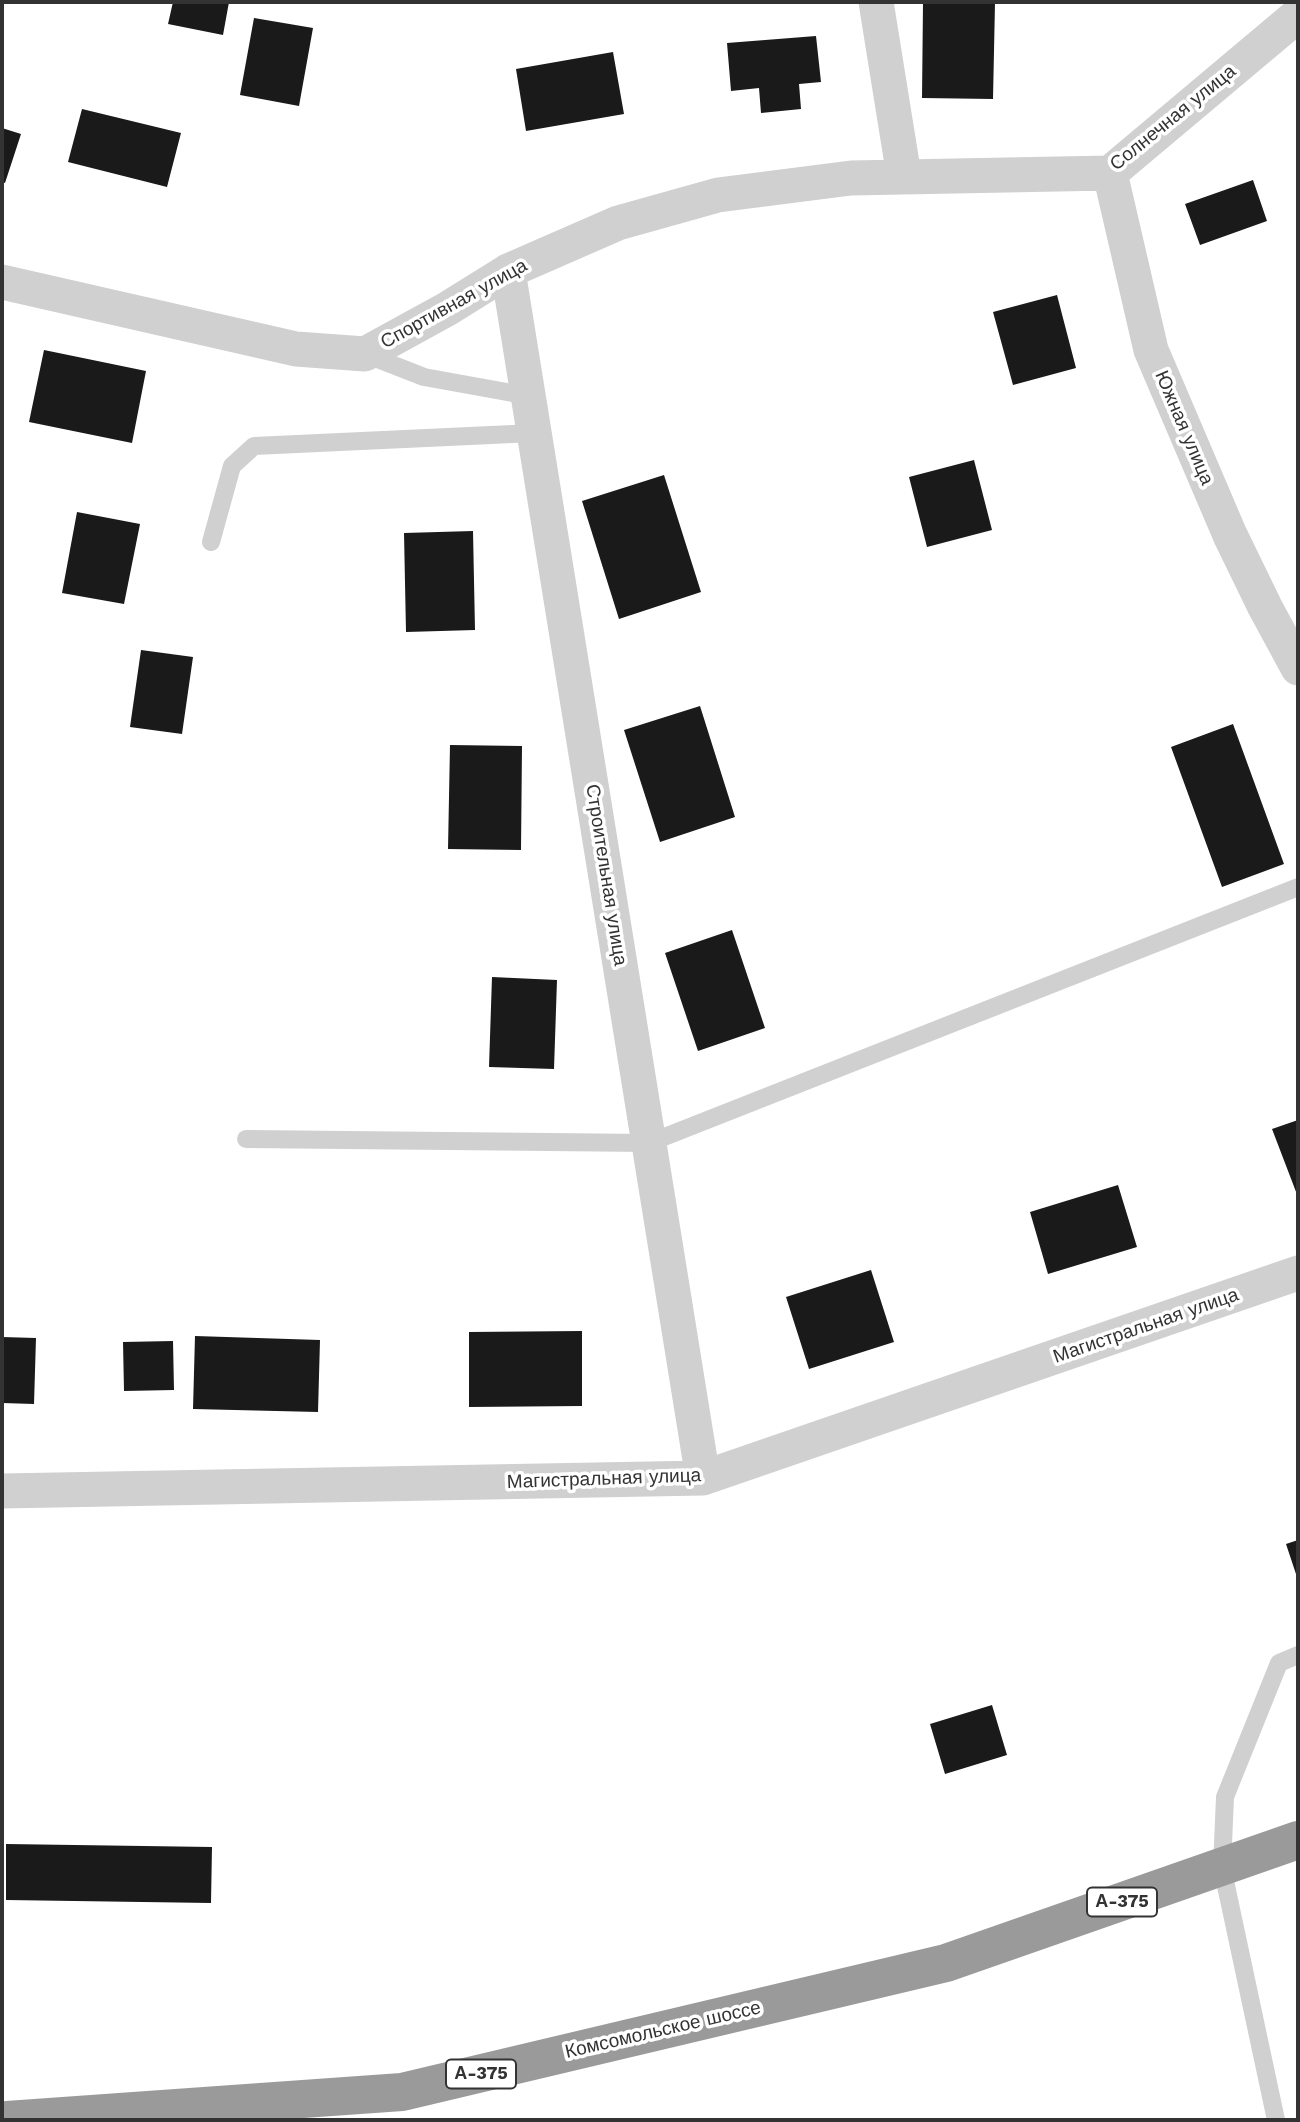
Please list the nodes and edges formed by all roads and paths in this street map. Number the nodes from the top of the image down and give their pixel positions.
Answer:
1 (876, 2) edge
2 (1298, 15) edge
3 (1110, 173) junction
4 (904, 176) junction
5 (508, 271) junction
6 (2, 282) edge
7 (365, 354) junction
8 (529, 396) junction
9 (534, 433) junction
10 (211, 542) dead end
11 (1298, 668) edge
12 (1298, 887) edge
13 (246, 1139) dead end
14 (649, 1143) junction
15 (1298, 1273) edge
16 (703, 1478) junction
17 (2, 1491) edge
18 (1298, 1655) edge
19 (1298, 1840) edge
20 (1222, 1867) junction
21 (7, 2120) edge
22 (1276, 2120) edge

1 - 4 street
2 - 3 street, Солнечная улица
3 - 4 street, Солнечная улица
3 - 11 street, Южная улица
4 - 5 street, Спортивная улица
5 - 7 street, Спортивная улица
5 - 8 street, Строительная улица
6 - 7 street, Спортивная улица
7 - 8 lane
8 - 9 street, Строительная улица
9 - 10 lane
9 - 14 street, Строительная улица
12 - 14 lane
13 - 14 lane
14 - 16 street, Строительная улица
15 - 16 street, Магистральная улица
16 - 17 street, Магистральная улица
18 - 20 lane
19 - 20 highway, Комсомольское шоссе / А-375
20 - 21 highway, Комсомольское шоссе / А-375
20 - 22 lane

